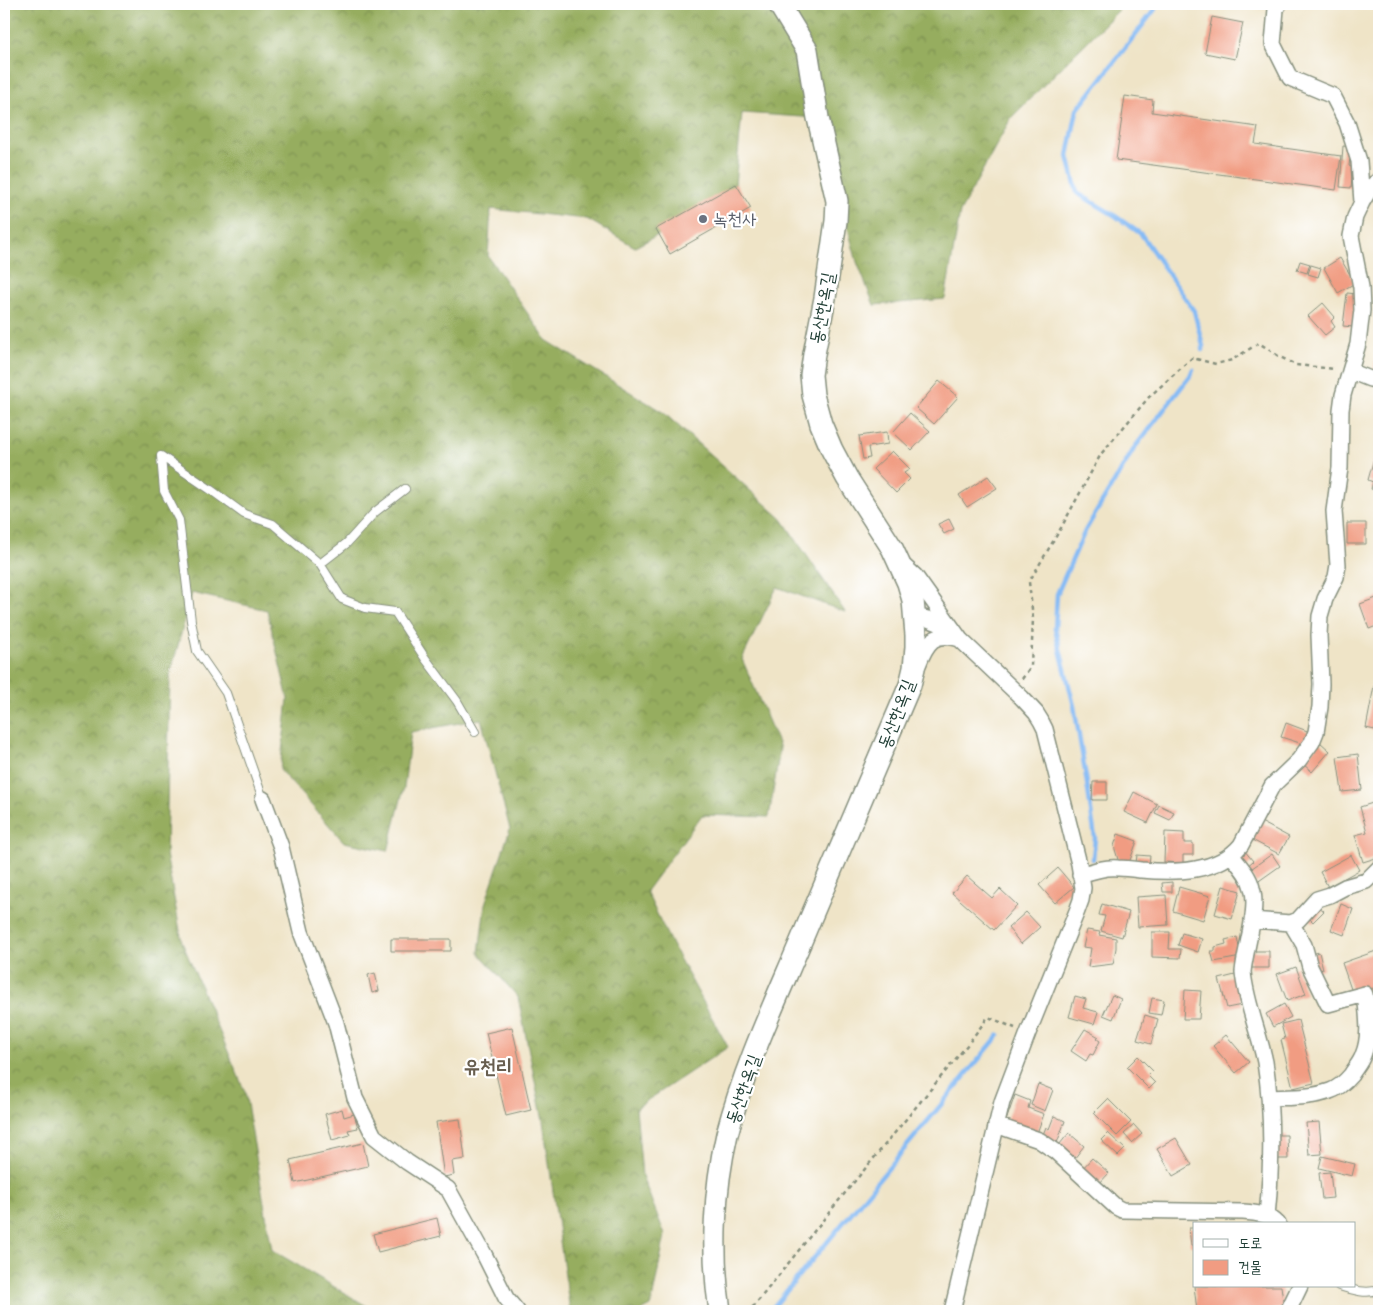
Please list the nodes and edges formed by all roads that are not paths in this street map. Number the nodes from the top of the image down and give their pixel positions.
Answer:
1 (778, 4) edge
2 (1279, 4) edge
3 (1379, 180) edge
4 (1362, 202) junction
5 (1350, 371) junction
6 (1379, 380) edge
7 (405, 489) dead end
8 (898, 559) junction
9 (320, 564) junction
10 (915, 616) junction
11 (960, 639) junction
12 (910, 685) junction
13 (475, 732) dead end
14 (263, 799) joint
15 (1232, 855) junction
16 (1379, 868) edge
17 (1080, 874) junction
18 (1252, 920) junction
19 (1291, 923) junction
20 (1269, 1098) junction
21 (996, 1124) junction
22 (1273, 1220) edge
23 (1299, 1288) edge
24 (1347, 1288) edge
25 (1379, 1290) edge
26 (517, 1311) edge
27 (720, 1311) edge
28 (952, 1311) edge
29 (1288, 1311) edge

1 - 8 street, 동산한옥길
2 - 4 street
3 - 4 street
4 - 5 street
5 - 6 street
5 - 15 street
7 - 9 lane
8 - 10 street, 동산한옥길
8 - 11 street
9 - 13 lane
9 - 14 lane
10 - 11 street
10 - 12 street, 동산한옥길
11 - 12 street
11 - 17 street
12 - 27 street, 동산한옥길
14 - 26 street
15 - 17 street
15 - 18 street
16 - 19 street
17 - 21 street
18 - 19 street
18 - 20 street
19 - 20 street
20 - 22 street
21 - 22 street
21 - 28 street
23 - 29 street
24 - 25 lane

